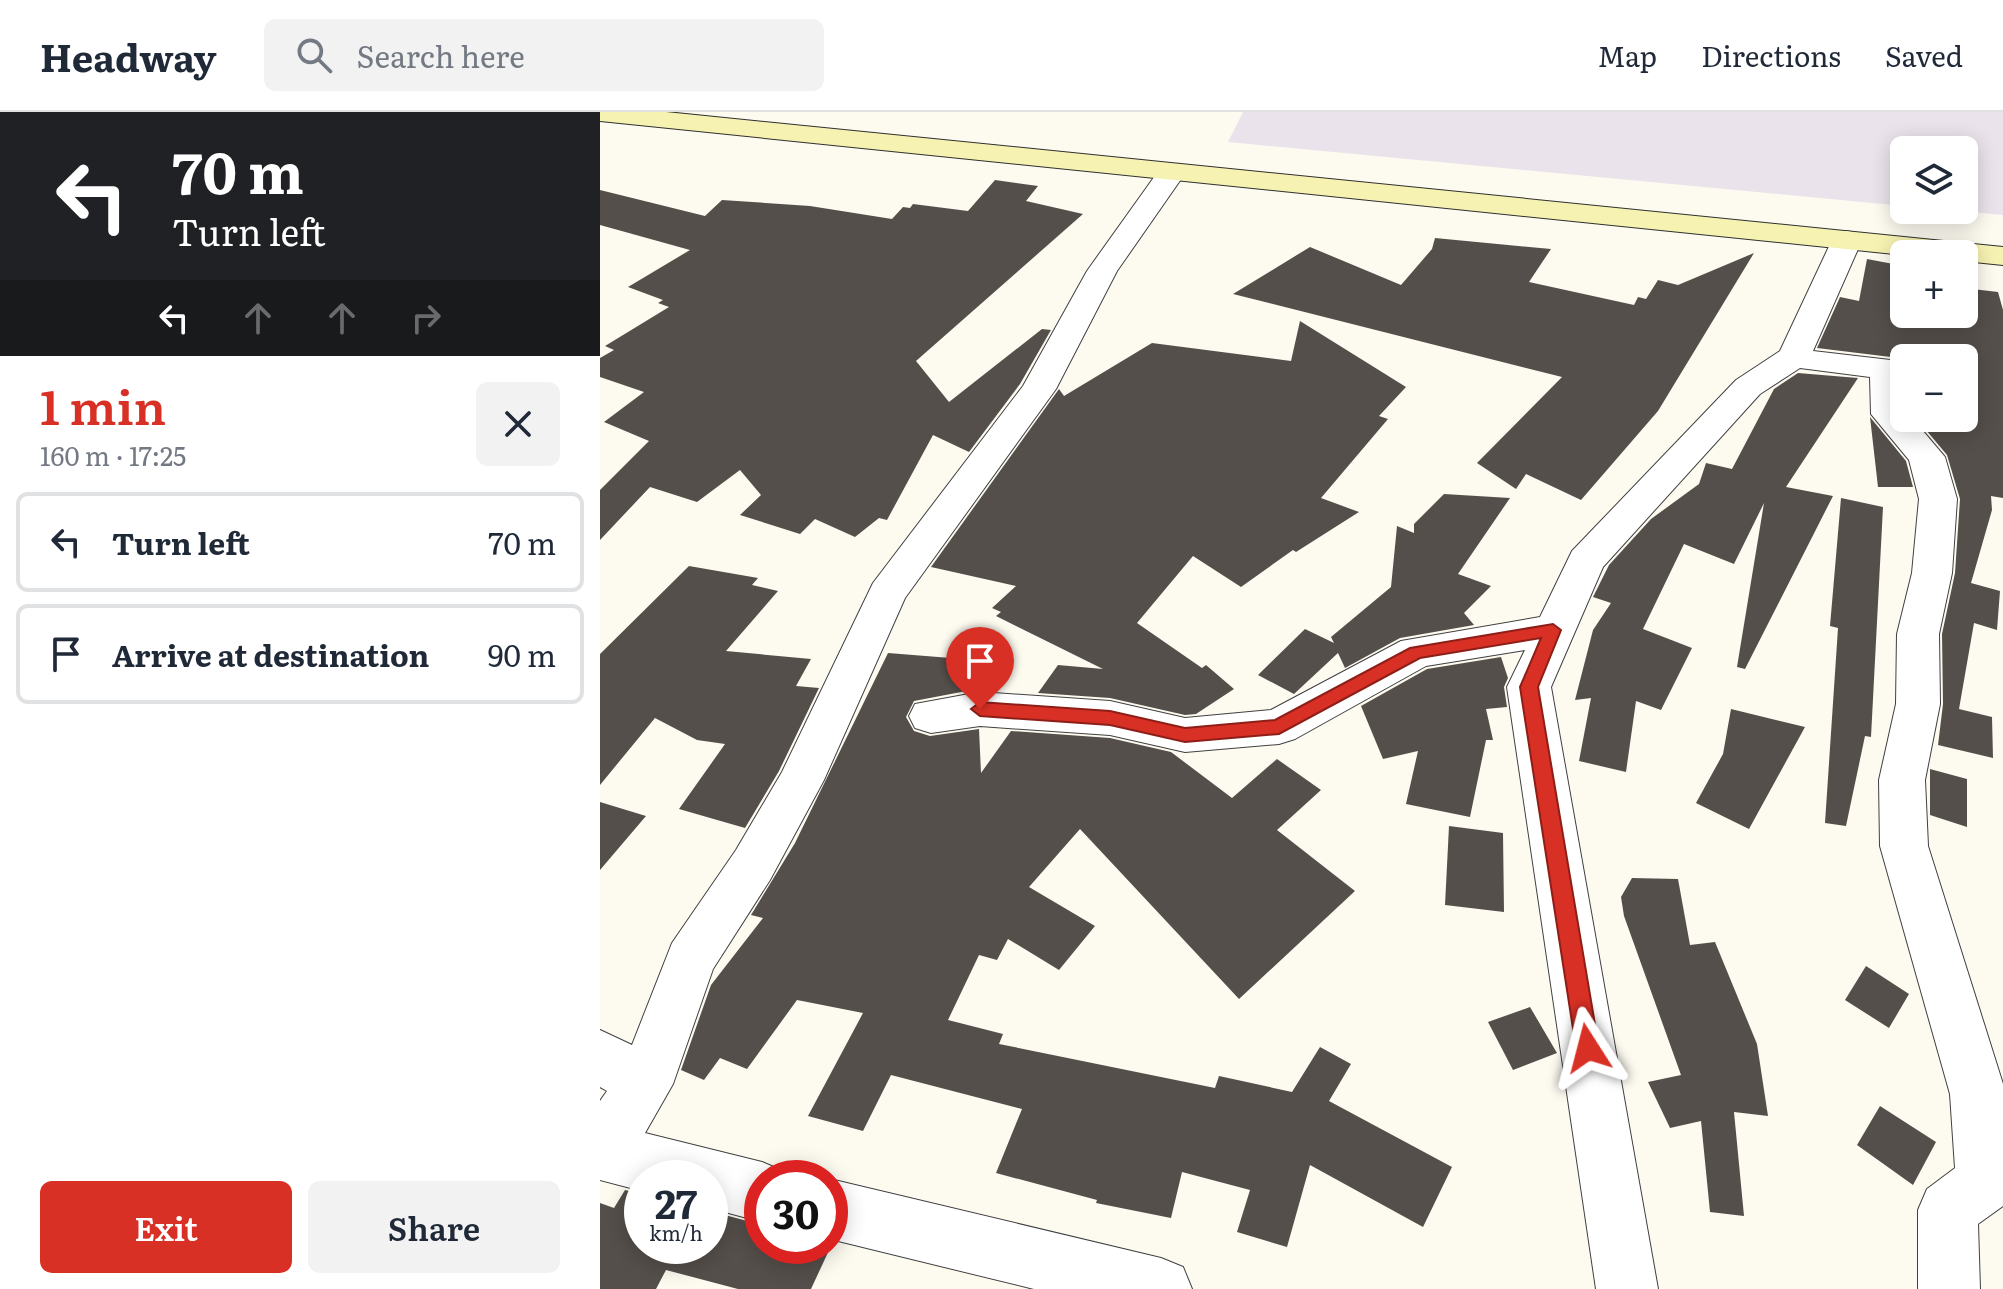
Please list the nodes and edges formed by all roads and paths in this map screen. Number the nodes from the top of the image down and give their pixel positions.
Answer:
1 (600, 113) edge
2 (1172, 172) junction
3 (1847, 240) junction
4 (2003, 256) edge
5 (1794, 357) junction
6 (1553, 630) junction
7 (931, 716) dead end
8 (600, 1056) edge
9 (645, 1084) junction
10 (600, 1151) edge
11 (636, 1160) edge
12 (848, 1214) edge
13 (1096, 1282) edge
14 (1161, 1289) edge
15 (1627, 1289) edge
16 (1949, 1289) edge

1 - 2 main road
2 - 3 main road
2 - 9 street
3 - 4 main road
3 - 5 street
5 - 6 street
5 - 16 street
6 - 7 street
6 - 15 street
8 - 9 street
9 - 10 street
10 - 11 street
12 - 13 street
13 - 14 street

